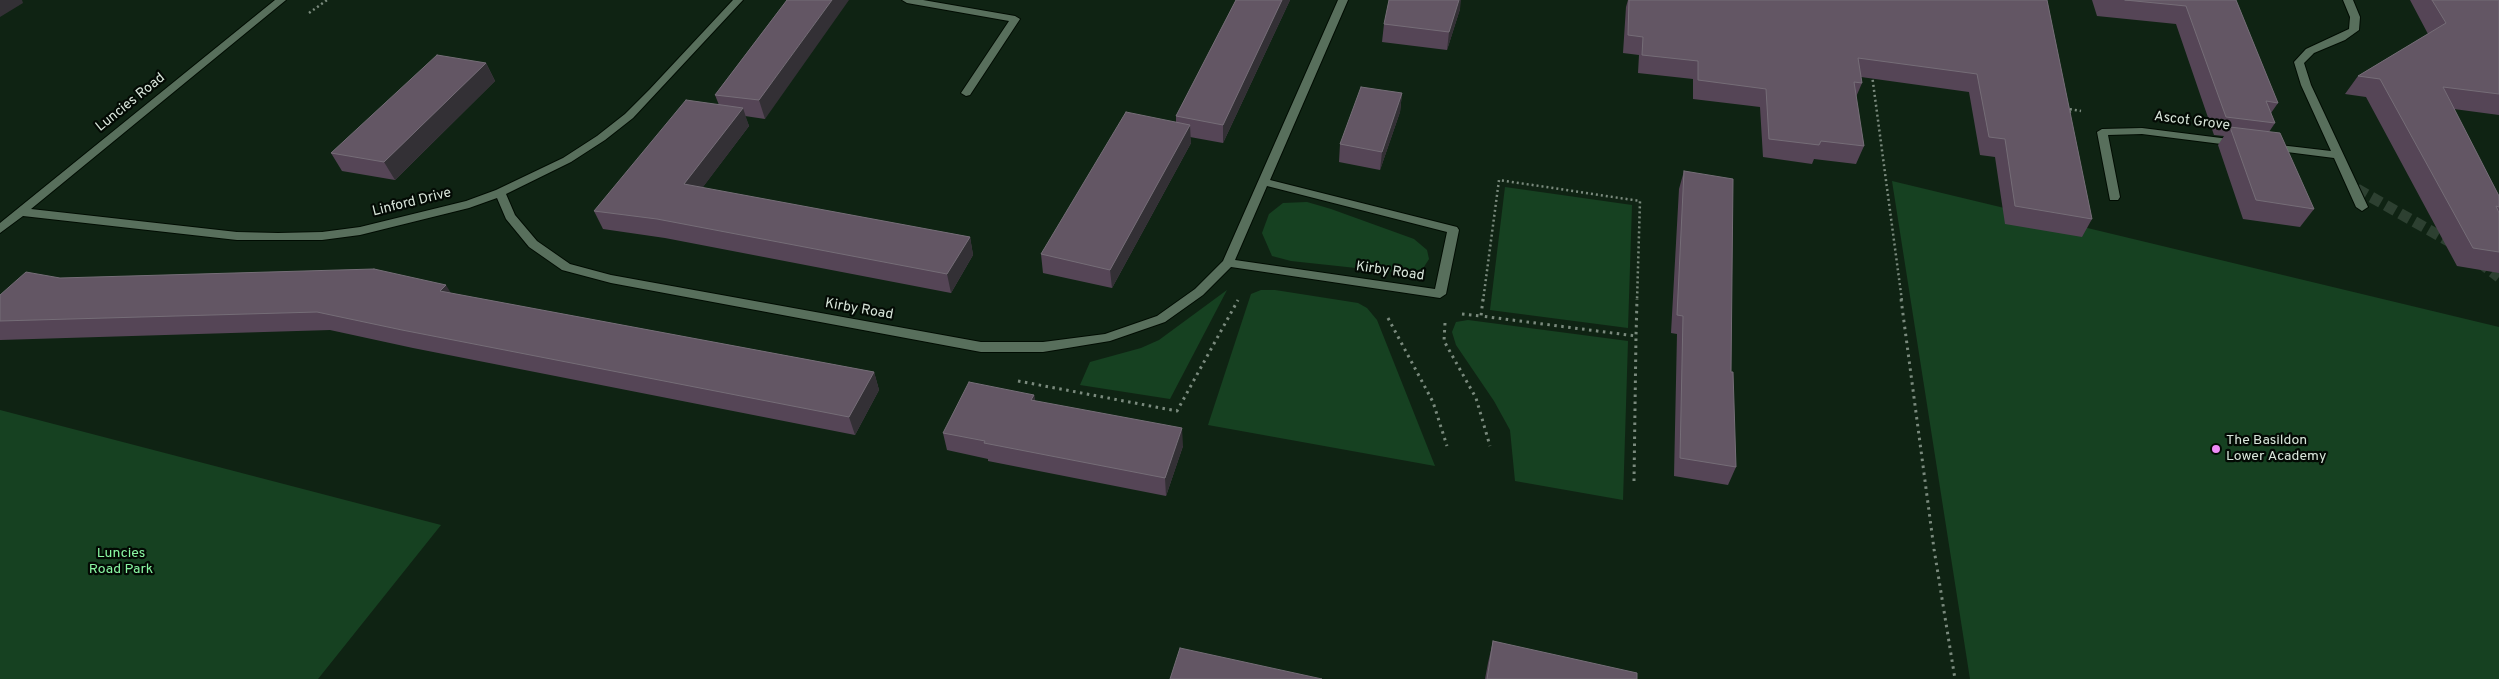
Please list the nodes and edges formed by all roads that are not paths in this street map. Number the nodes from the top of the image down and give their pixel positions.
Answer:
1 (281, 0) edge
2 (738, 0) edge
3 (907, 0) edge
4 (1343, 0) edge
5 (2348, 0) edge
6 (966, 93) dead end
7 (2338, 155) junction
8 (1265, 182) junction
9 (500, 193) junction
10 (2114, 197) dead end
11 (2362, 207) dead end
12 (22, 212) junction
13 (0, 229) edge
14 (1228, 263) junction

1 - 12 street, Luncies Road
2 - 9 street, Linford Drive
3 - 6 street
4 - 8 street, Kirby Road
5 - 7 street
7 - 10 street, Ascot Grove
7 - 11 street
8 - 14 street, Kirby Road
8 - 14 street, Kirby Road
9 - 12 street, Linford Drive
9 - 14 street, Kirby Road
12 - 13 street, Luncies Road

